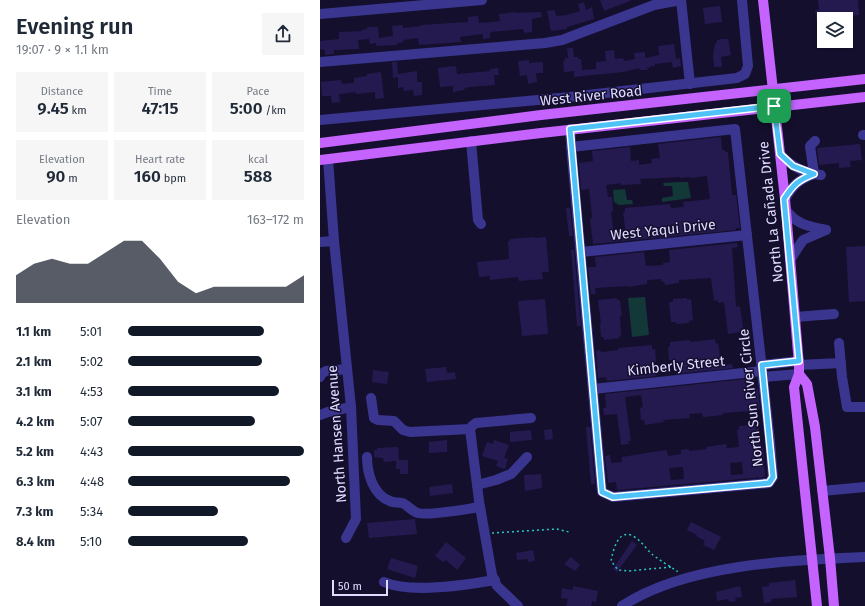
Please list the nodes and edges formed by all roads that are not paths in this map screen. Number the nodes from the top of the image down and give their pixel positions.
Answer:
1 (482, 0) edge
2 (742, 0) edge
3 (763, 0) edge
4 (320, 14) edge
5 (320, 62) edge
6 (865, 79) edge
7 (690, 84) junction
8 (773, 90) junction
9 (865, 97) edge
10 (774, 106) junction
11 (320, 120) edge
12 (570, 129) junction
13 (471, 141) junction
14 (815, 141) dead end
15 (320, 143) edge
16 (571, 147) junction
17 (780, 154) junction
18 (324, 159) edge
19 (817, 174) junction
20 (785, 204) junction
21 (331, 205) junction
22 (320, 206) edge
23 (480, 224) dead end
24 (747, 235) junction
25 (334, 241) junction
26 (320, 242) edge
27 (581, 252) junction
28 (790, 260) junction
29 (834, 314) dead end
30 (795, 317) junction
31 (839, 343) dead end
32 (841, 363) junction
33 (799, 367) junction
34 (347, 369) junction
35 (762, 371) junction
36 (320, 377) edge
37 (593, 389) junction
38 (371, 398) dead end
39 (351, 407) junction
40 (865, 407) edge
41 (320, 412) edge
42 (531, 418) dead end
43 (470, 429) junction
44 (367, 457) dead end
45 (526, 457) dead end
46 (477, 485) junction
47 (865, 487) edge
48 (822, 491) junction
49 (480, 507) junction
50 (346, 538) dead end
51 (865, 557) edge
52 (830, 558) junction
53 (813, 560) junction
54 (494, 580) junction
55 (384, 582) dead end
56 (518, 606) edge
57 (622, 606) edge
58 (817, 606) edge
59 (834, 606) edge

1 - 4 street
2 - 7 street
3 - 8 main road, North La Cañada Drive
5 - 7 street
6 - 8 main road, West River Road
7 - 11 street
8 - 10 main road, North La Cañada Drive
8 - 15 main road, West River Road
9 - 10 main road
10 - 12 main road
10 - 17 main road, North La Cañada Drive
12 - 13 main road
12 - 16 street, North Sun River Circle
13 - 18 main road
13 - 23 street
14 - 19 street
16 - 24 street, North Sun River Circle
16 - 27 street, North Sun River Circle
17 - 19 street
17 - 20 main road, North La Cañada Drive
18 - 21 street, North Hansen Avenue
19 - 20 street
20 - 28 main road, North La Cañada Drive
20 - 28 street
21 - 22 street
21 - 25 street, North Hansen Avenue
24 - 27 street, West Yaqui Drive
24 - 35 street, North Sun River Circle
25 - 26 street
25 - 34 street, North Hansen Avenue
27 - 37 street, North Sun River Circle
28 - 30 main road, North La Cañada Drive
29 - 30 street
30 - 33 main road, North La Cañada Drive
31 - 32 street
32 - 33 street, Kimberly Street
32 - 40 street
33 - 35 street, Kimberly Street
33 - 48 main road, North La Cañada Drive
33 - 53 main road, North La Cañada Drive
34 - 36 street
34 - 39 street, North Hansen Avenue
35 - 37 street, Kimberly Street
35 - 37 street, North Sun River Circle
38 - 43 street
39 - 41 street
39 - 50 street, North Hansen Avenue
42 - 43 street
43 - 46 street
44 - 49 street
45 - 46 street
46 - 49 street
47 - 48 street
48 - 52 main road, North La Cañada Drive
49 - 54 street
51 - 52 street
52 - 53 street
52 - 59 main road, North La Cañada Drive
53 - 57 street
53 - 58 main road, North La Cañada Drive
54 - 55 street
54 - 56 street

